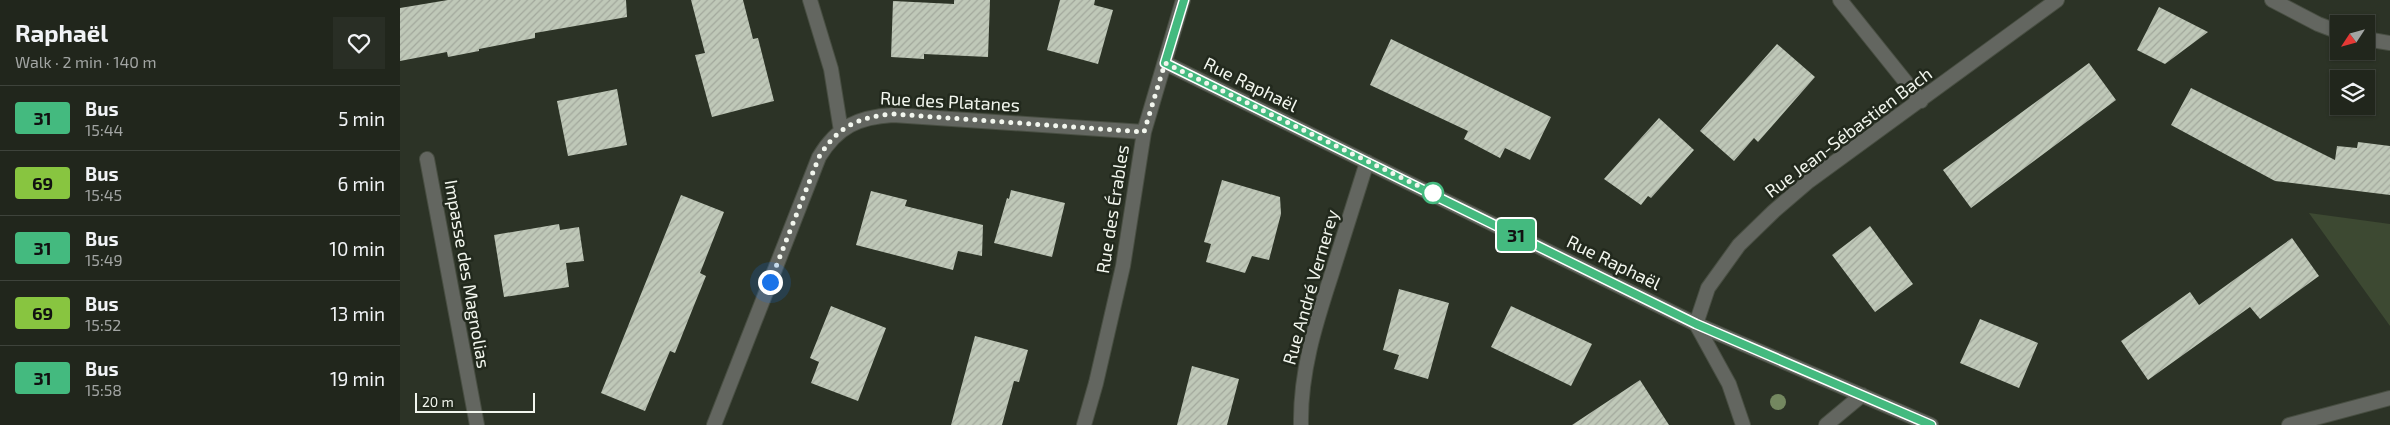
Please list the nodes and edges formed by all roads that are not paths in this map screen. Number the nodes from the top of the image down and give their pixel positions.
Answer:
1 (810, 0) edge
2 (1184, 0) edge
3 (1840, 0) edge
4 (2057, 0) edge
5 (2272, 0) edge
6 (2330, 29) edge
7 (2375, 40) edge
8 (2390, 43) edge
9 (1165, 63) junction
10 (1921, 101) junction
11 (841, 131) junction
12 (1144, 132) junction
13 (427, 158) dead end
14 (1367, 162) junction
15 (1696, 324) junction
16 (1862, 395) junction
17 (2390, 398) edge
18 (2309, 422) edge
19 (477, 425) edge
20 (714, 425) edge
21 (1084, 425) edge
22 (1301, 425) edge
23 (1743, 425) edge
24 (1826, 425) edge
25 (1930, 425) edge
26 (2289, 425) edge

1 - 11 street
2 - 9 street, Rue des Érables
3 - 10 street
4 - 10 street, Rue Jean-Sébastien Bach
5 - 6 street
7 - 8 street
9 - 12 street, Rue des Érables
9 - 14 street, Rue Raphaël
10 - 15 street, Rue Jean-Sébastien Bach
11 - 12 street, Rue des Platanes
11 - 20 street, Rue des Platanes
12 - 21 street, Rue des Érables
13 - 19 street, Impasse des Magnolias
14 - 15 street, Rue Raphaël
14 - 22 street, Rue André Vernerey
15 - 16 street, Rue Raphaël
15 - 23 street
16 - 24 street
16 - 25 street, Rue Raphaël
17 - 18 street
18 - 26 street

